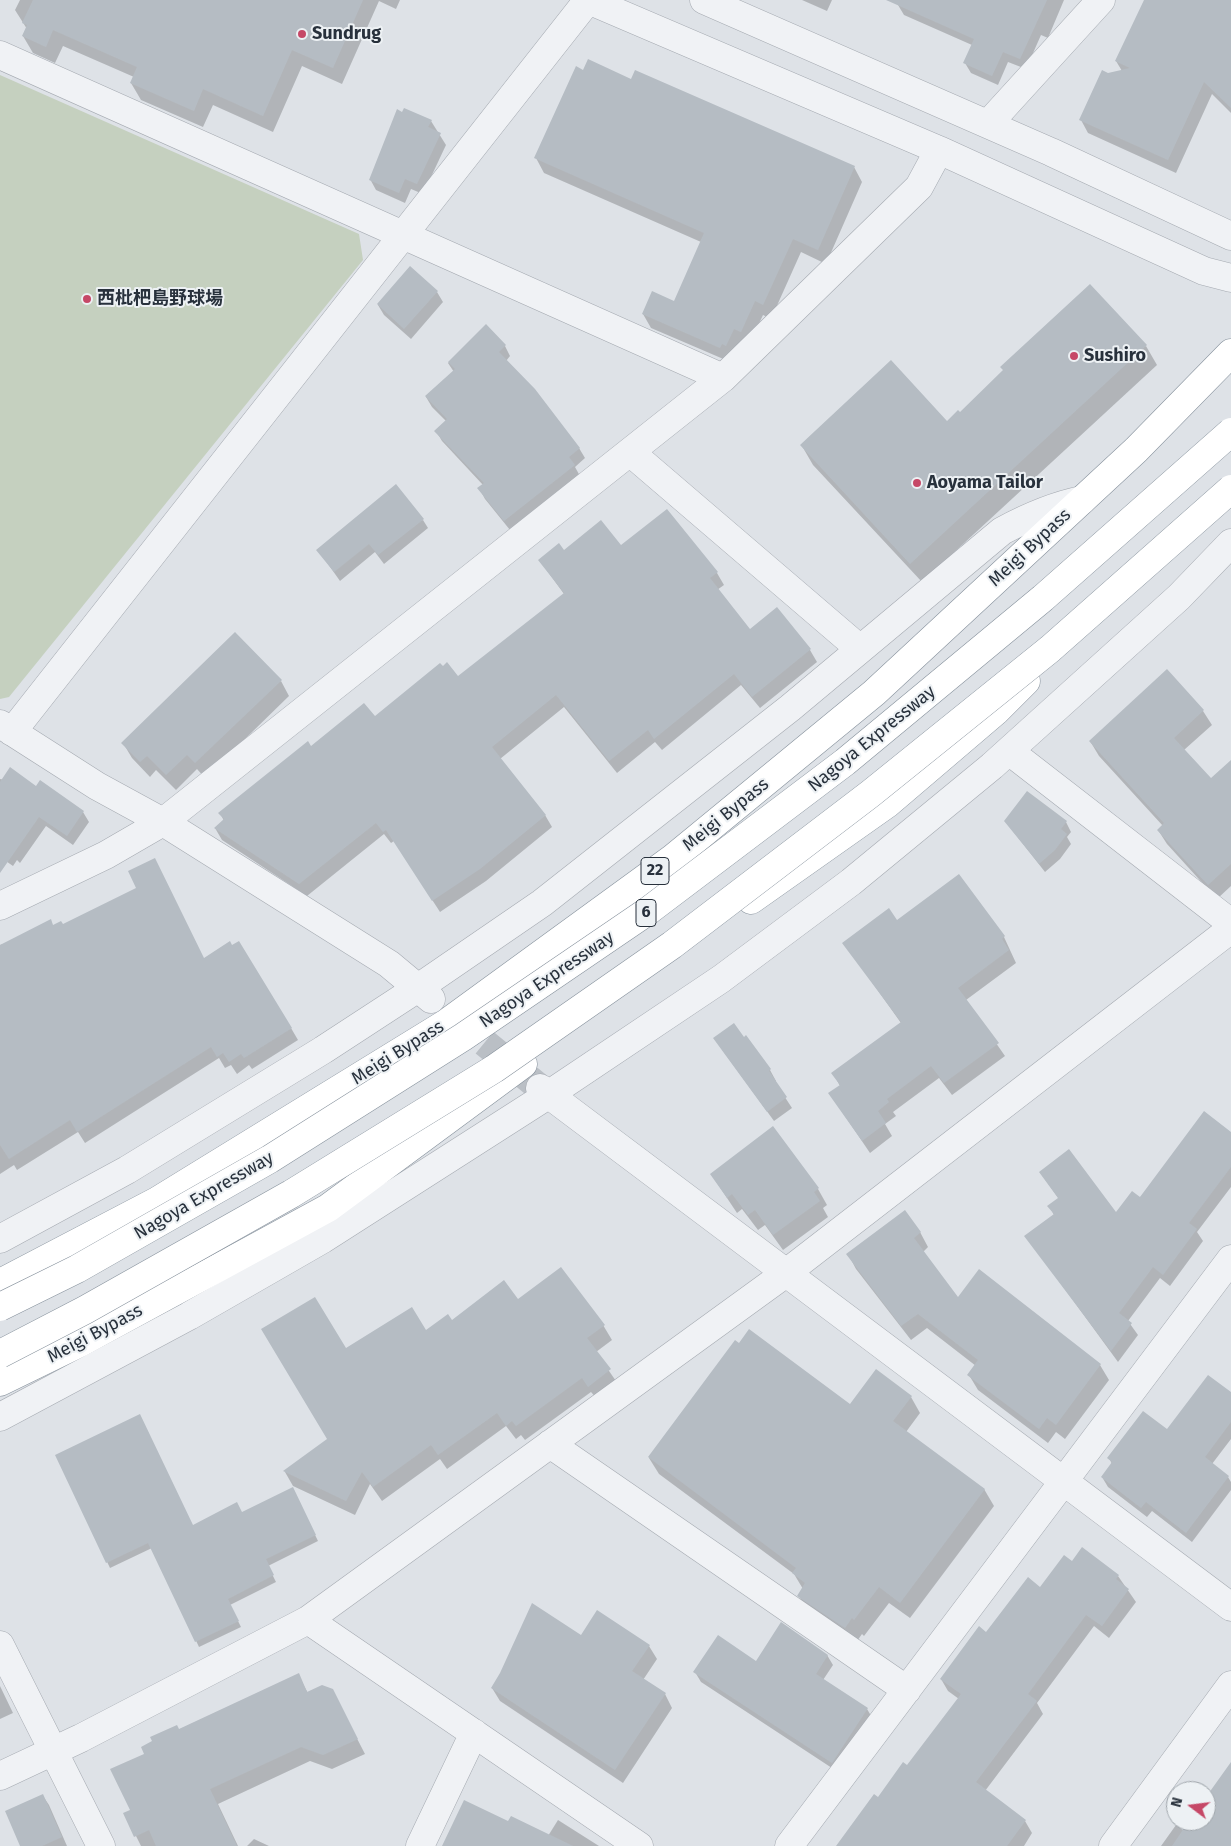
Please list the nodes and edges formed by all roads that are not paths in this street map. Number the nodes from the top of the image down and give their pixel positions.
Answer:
1 (588, 0) edge
2 (704, 0) edge
3 (1101, 0) edge
4 (0, 55) edge
5 (988, 124) junction
6 (939, 150) junction
7 (403, 235) junction
8 (1231, 236) edge
9 (1231, 278) edge
10 (1231, 353) edge
11 (723, 378) junction
12 (1231, 432) edge
13 (630, 452) junction
14 (1231, 481) edge
15 (1231, 489) edge
16 (1082, 500) junction
17 (1231, 543) edge
18 (860, 649) junction
19 (6, 728) edge
20 (1009, 751) junction
21 (163, 822) junction
22 (0, 906) edge
23 (1231, 923) edge
24 (1231, 929) edge
25 (425, 994) junction
26 (544, 1092) junction
27 (0, 1239) edge
28 (1231, 1259) edge
29 (786, 1273) junction
30 (0, 1283) edge
31 (0, 1307) edge
32 (0, 1354) edge
33 (0, 1382) edge
34 (0, 1417) edge
35 (550, 1444) junction
36 (1064, 1482) junction
37 (1231, 1608) edge
38 (308, 1620) junction
39 (0, 1645) edge
40 (1231, 1685) edge
41 (907, 1690) junction
42 (474, 1734) junction
43 (53, 1751) junction
44 (0, 1776) edge
45 (101, 1846) edge
46 (420, 1846) edge
47 (639, 1846) edge
48 (789, 1846) edge
49 (1113, 1846) edge

1 - 6 street
1 - 7 street
2 - 5 street
3 - 5 street
4 - 7 street
5 - 8 street
6 - 9 street
6 - 11 street
7 - 11 street
7 - 19 street
10 - 16 highway, Meigi Bypass / 22
11 - 13 street
12 - 31 highway, Nagoya Expressway / 6, bridge
13 - 18 street
13 - 21 street
14 - 33 highway, Meigi Bypass
15 - 32 highway, 6, bridge
16 - 18 street
16 - 30 highway, Meigi Bypass / 22
17 - 20 street
18 - 25 street
19 - 21 street
20 - 23 street
20 - 26 street
21 - 22 street
21 - 25 street
24 - 29 street
25 - 27 street
26 - 29 street
26 - 34 street
28 - 36 street
29 - 35 street
29 - 36 street
35 - 38 street
35 - 41 street
36 - 37 street
36 - 41 street
38 - 42 street
38 - 43 street
39 - 43 street
40 - 49 street
41 - 48 street
42 - 46 street
42 - 47 street
43 - 44 street
43 - 45 street

